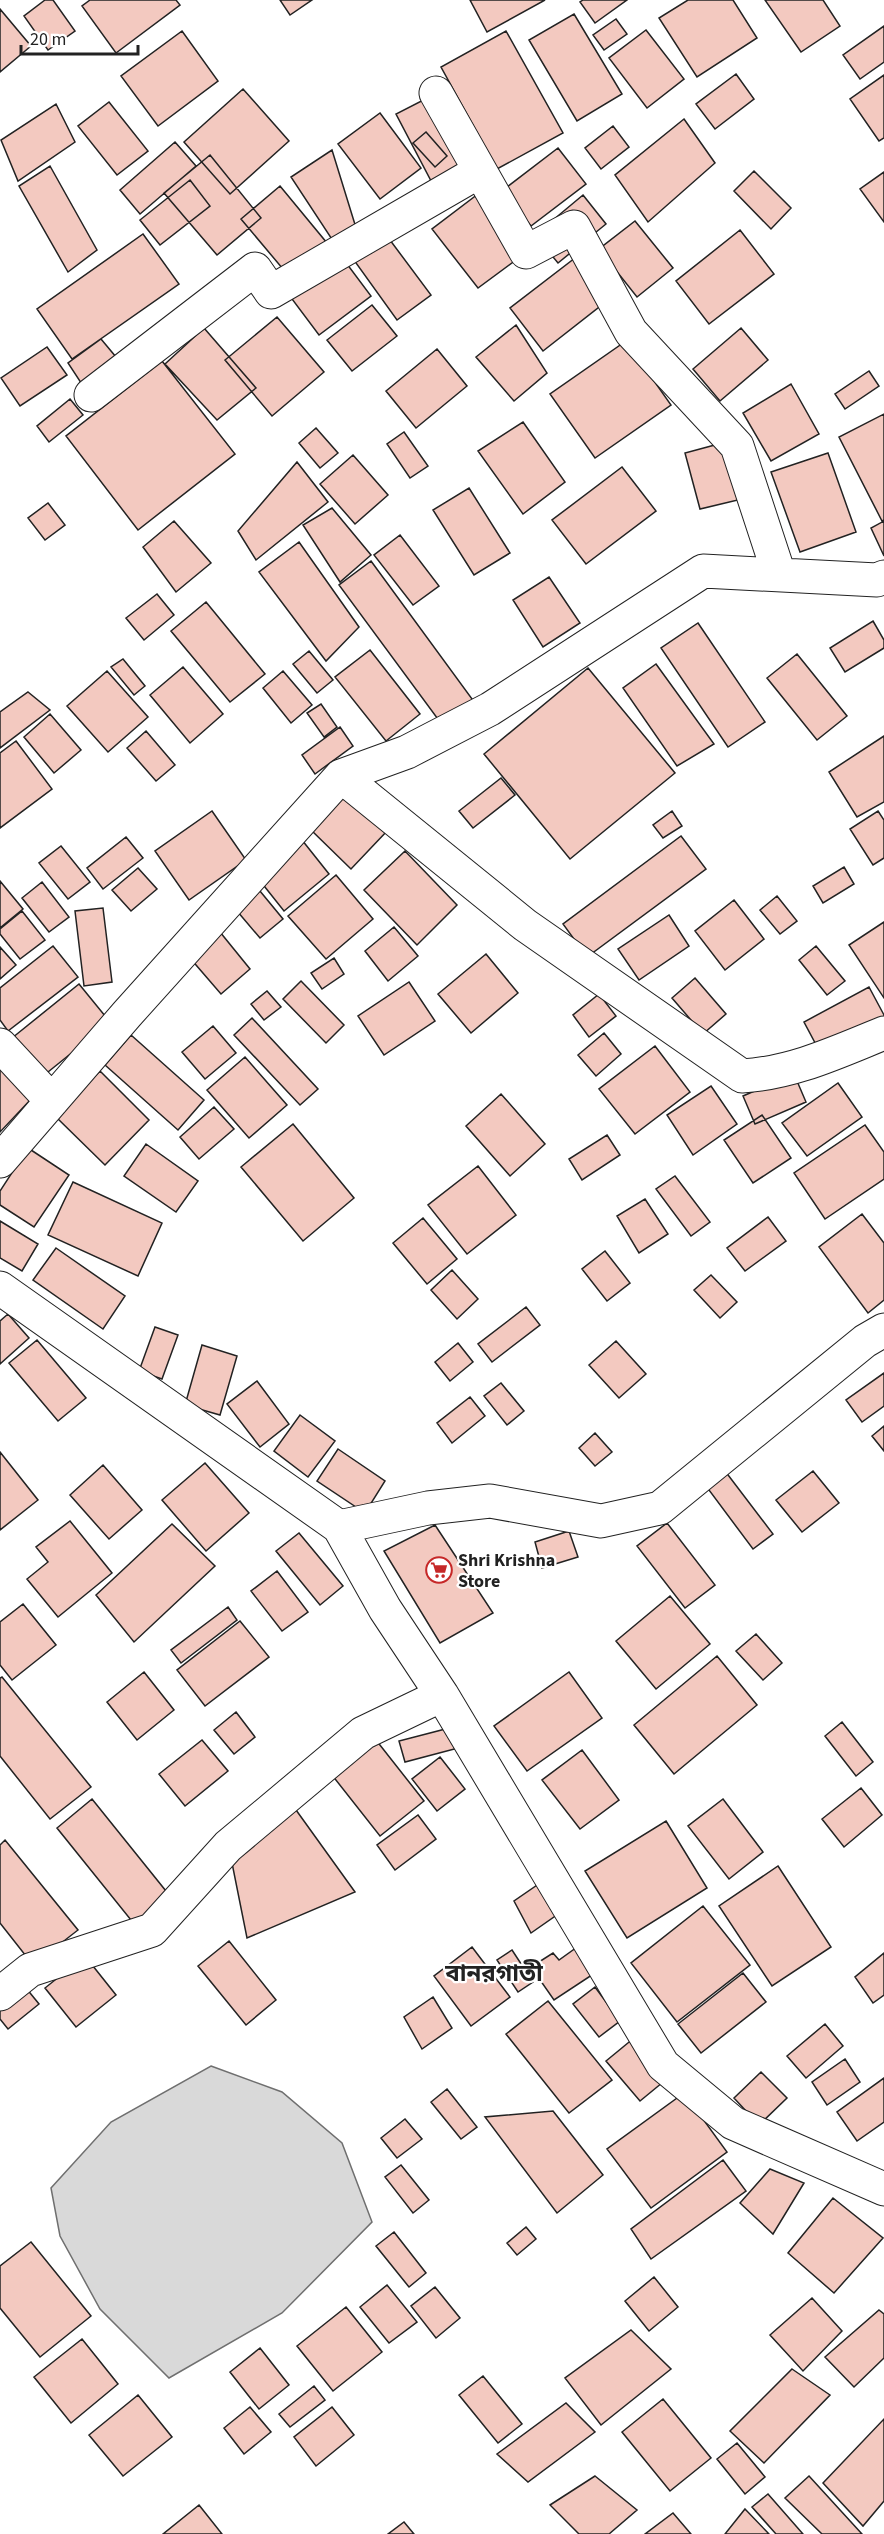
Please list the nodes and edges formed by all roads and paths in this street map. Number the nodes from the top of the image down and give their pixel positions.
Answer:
1 (436, 93) dead end
2 (480, 171) junction
3 (91, 395) dead end
4 (779, 574) junction
5 (884, 577) edge
6 (341, 777) junction
7 (884, 1034) edge
8 (0, 1045) edge
9 (52, 1101) junction
10 (0, 1161) edge
11 (0, 1288) edge
12 (884, 1330) edge
13 (339, 1527) junction
14 (442, 1695) junction
15 (0, 1994) edge
16 (884, 2189) edge

1 - 2 street
2 - 3 street
2 - 4 street
4 - 5 street
4 - 6 street
6 - 7 street
6 - 9 street
8 - 9 street
9 - 10 street
11 - 13 street
12 - 13 street
13 - 14 street
14 - 15 street
14 - 16 street

